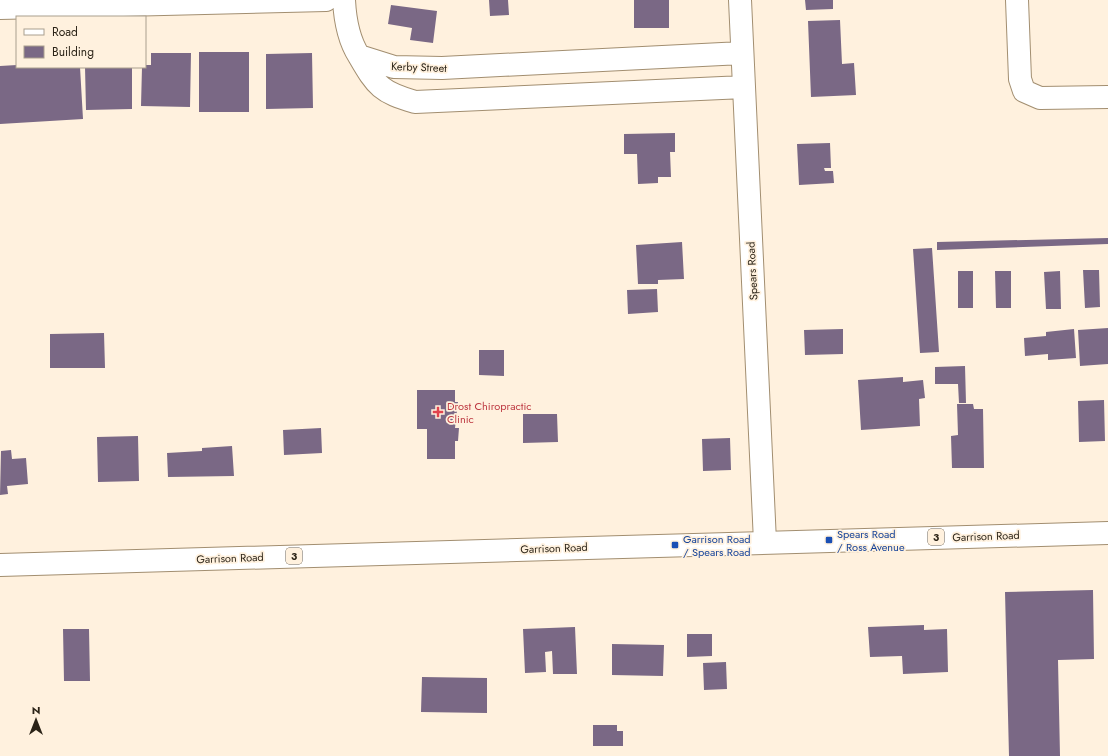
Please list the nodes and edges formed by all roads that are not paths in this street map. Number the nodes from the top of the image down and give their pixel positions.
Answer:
1 (326, 0) edge
2 (344, 0) edge
3 (740, 0) edge
4 (1017, 0) edge
5 (0, 8) edge
6 (742, 53) junction
7 (359, 56) junction
8 (744, 87) junction
9 (1108, 97) edge
10 (1108, 533) edge
11 (765, 542) junction
12 (0, 565) edge

1 - 5 street
2 - 7 street
3 - 6 street, Spears Road
4 - 9 street
6 - 7 street, Kerby Street
6 - 8 street, Spears Road
7 - 8 street
8 - 11 street, Spears Road
10 - 11 street, Garrison Road / 3
11 - 12 street, Garrison Road / 3

